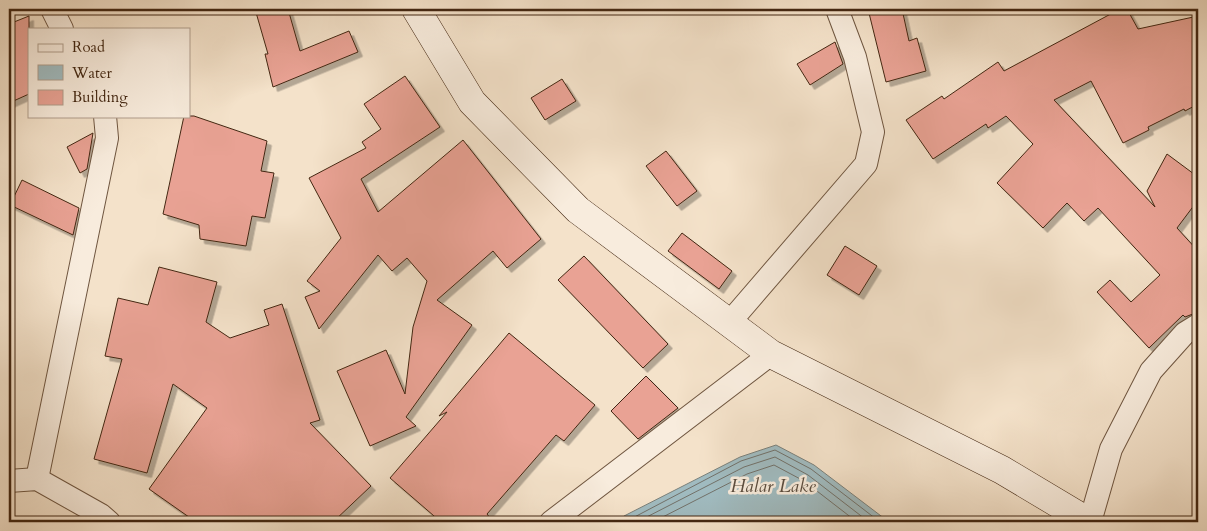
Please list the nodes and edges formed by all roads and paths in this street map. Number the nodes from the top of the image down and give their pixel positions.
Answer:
1 (52, 9) edge
2 (416, 9) edge
3 (836, 9) edge
4 (62, 28) edge
5 (105, 118) edge
6 (729, 323) junction
7 (1198, 325) edge
8 (771, 354) junction
9 (37, 479) junction
10 (9, 481) edge
11 (109, 522) edge
12 (551, 522) edge
13 (1090, 522) edge

1 - 4 street
2 - 6 street
3 - 6 street
5 - 9 street
6 - 8 street
7 - 13 street
8 - 12 street
8 - 13 street
9 - 10 street
9 - 11 street

